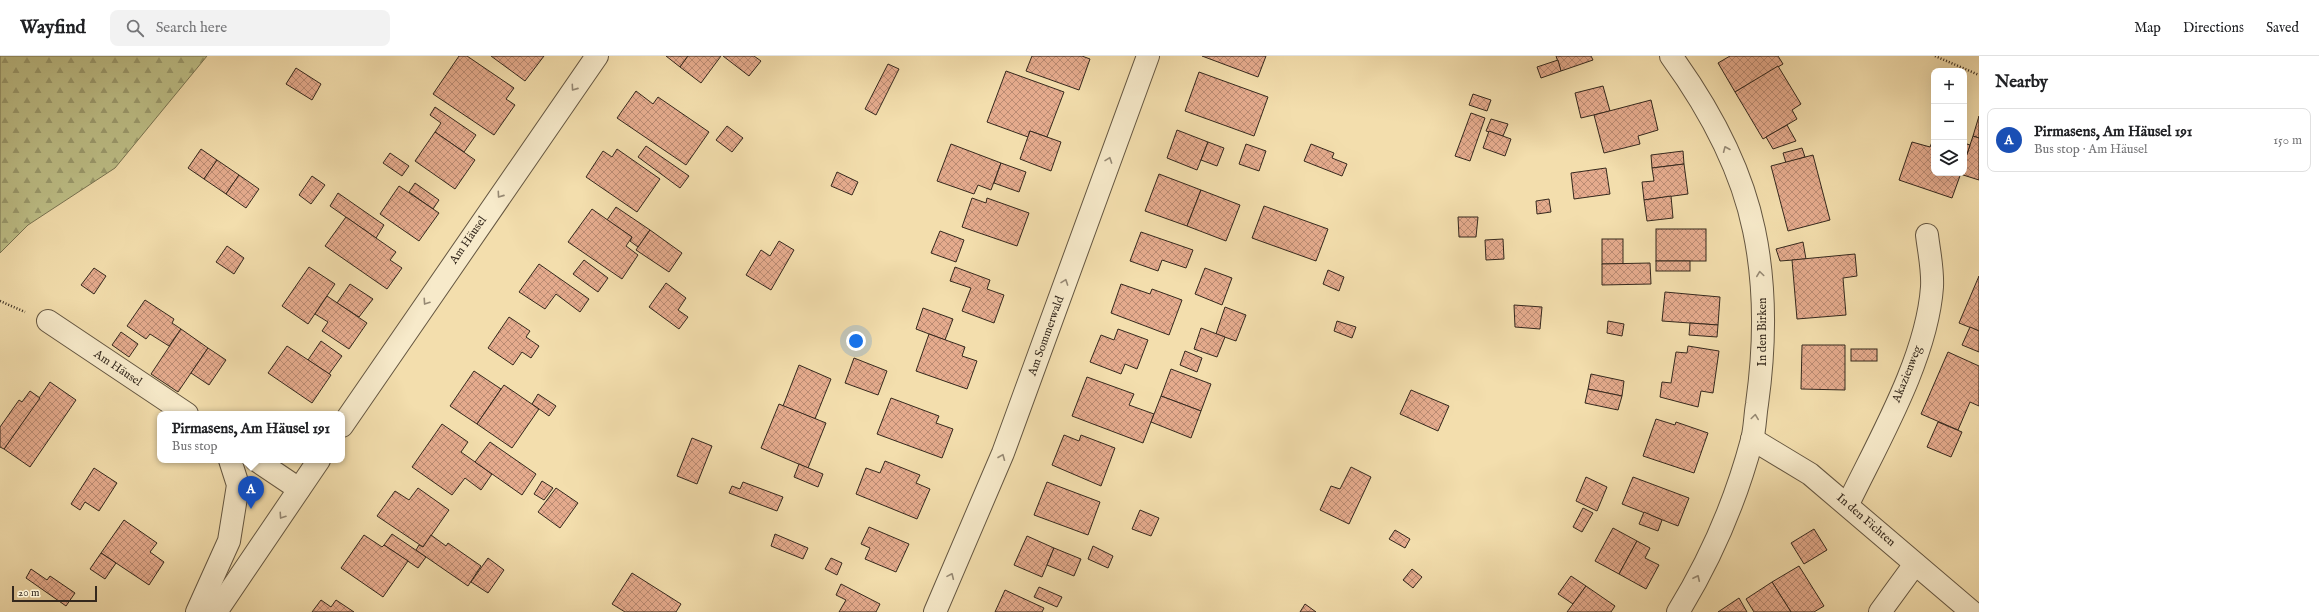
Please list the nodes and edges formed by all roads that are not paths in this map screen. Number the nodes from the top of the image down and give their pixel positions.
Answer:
1 (597, 56) edge
2 (1148, 56) edge
3 (1671, 56) edge
4 (1927, 235) dead end
5 (48, 321) dead end
6 (183, 411) edge
7 (345, 422) edge
8 (1752, 439) junction
9 (231, 463) edge
10 (260, 463) edge
11 (317, 463) edge
12 (299, 489) junction
13 (1848, 504) junction
14 (1915, 564) junction
15 (197, 612) edge
16 (216, 612) edge
17 (935, 612) edge
18 (1678, 612) edge
19 (1880, 612) edge
20 (1972, 612) edge

1 -> 7 street, Am Häusel
17 -> 2 street, Am Sommerwald
8 -> 3 street, In den Birken
4 - 13 street, Akazienweg
5 - 6 street, Am Häusel
8 - 13 street, In den Fichten
18 -> 8 street, In den Birken
9 - 15 street
10 - 12 street
11 - 12 street
12 -> 16 street
13 - 14 street, In den Fichten
14 - 19 street
14 - 20 street, In den Fichten

